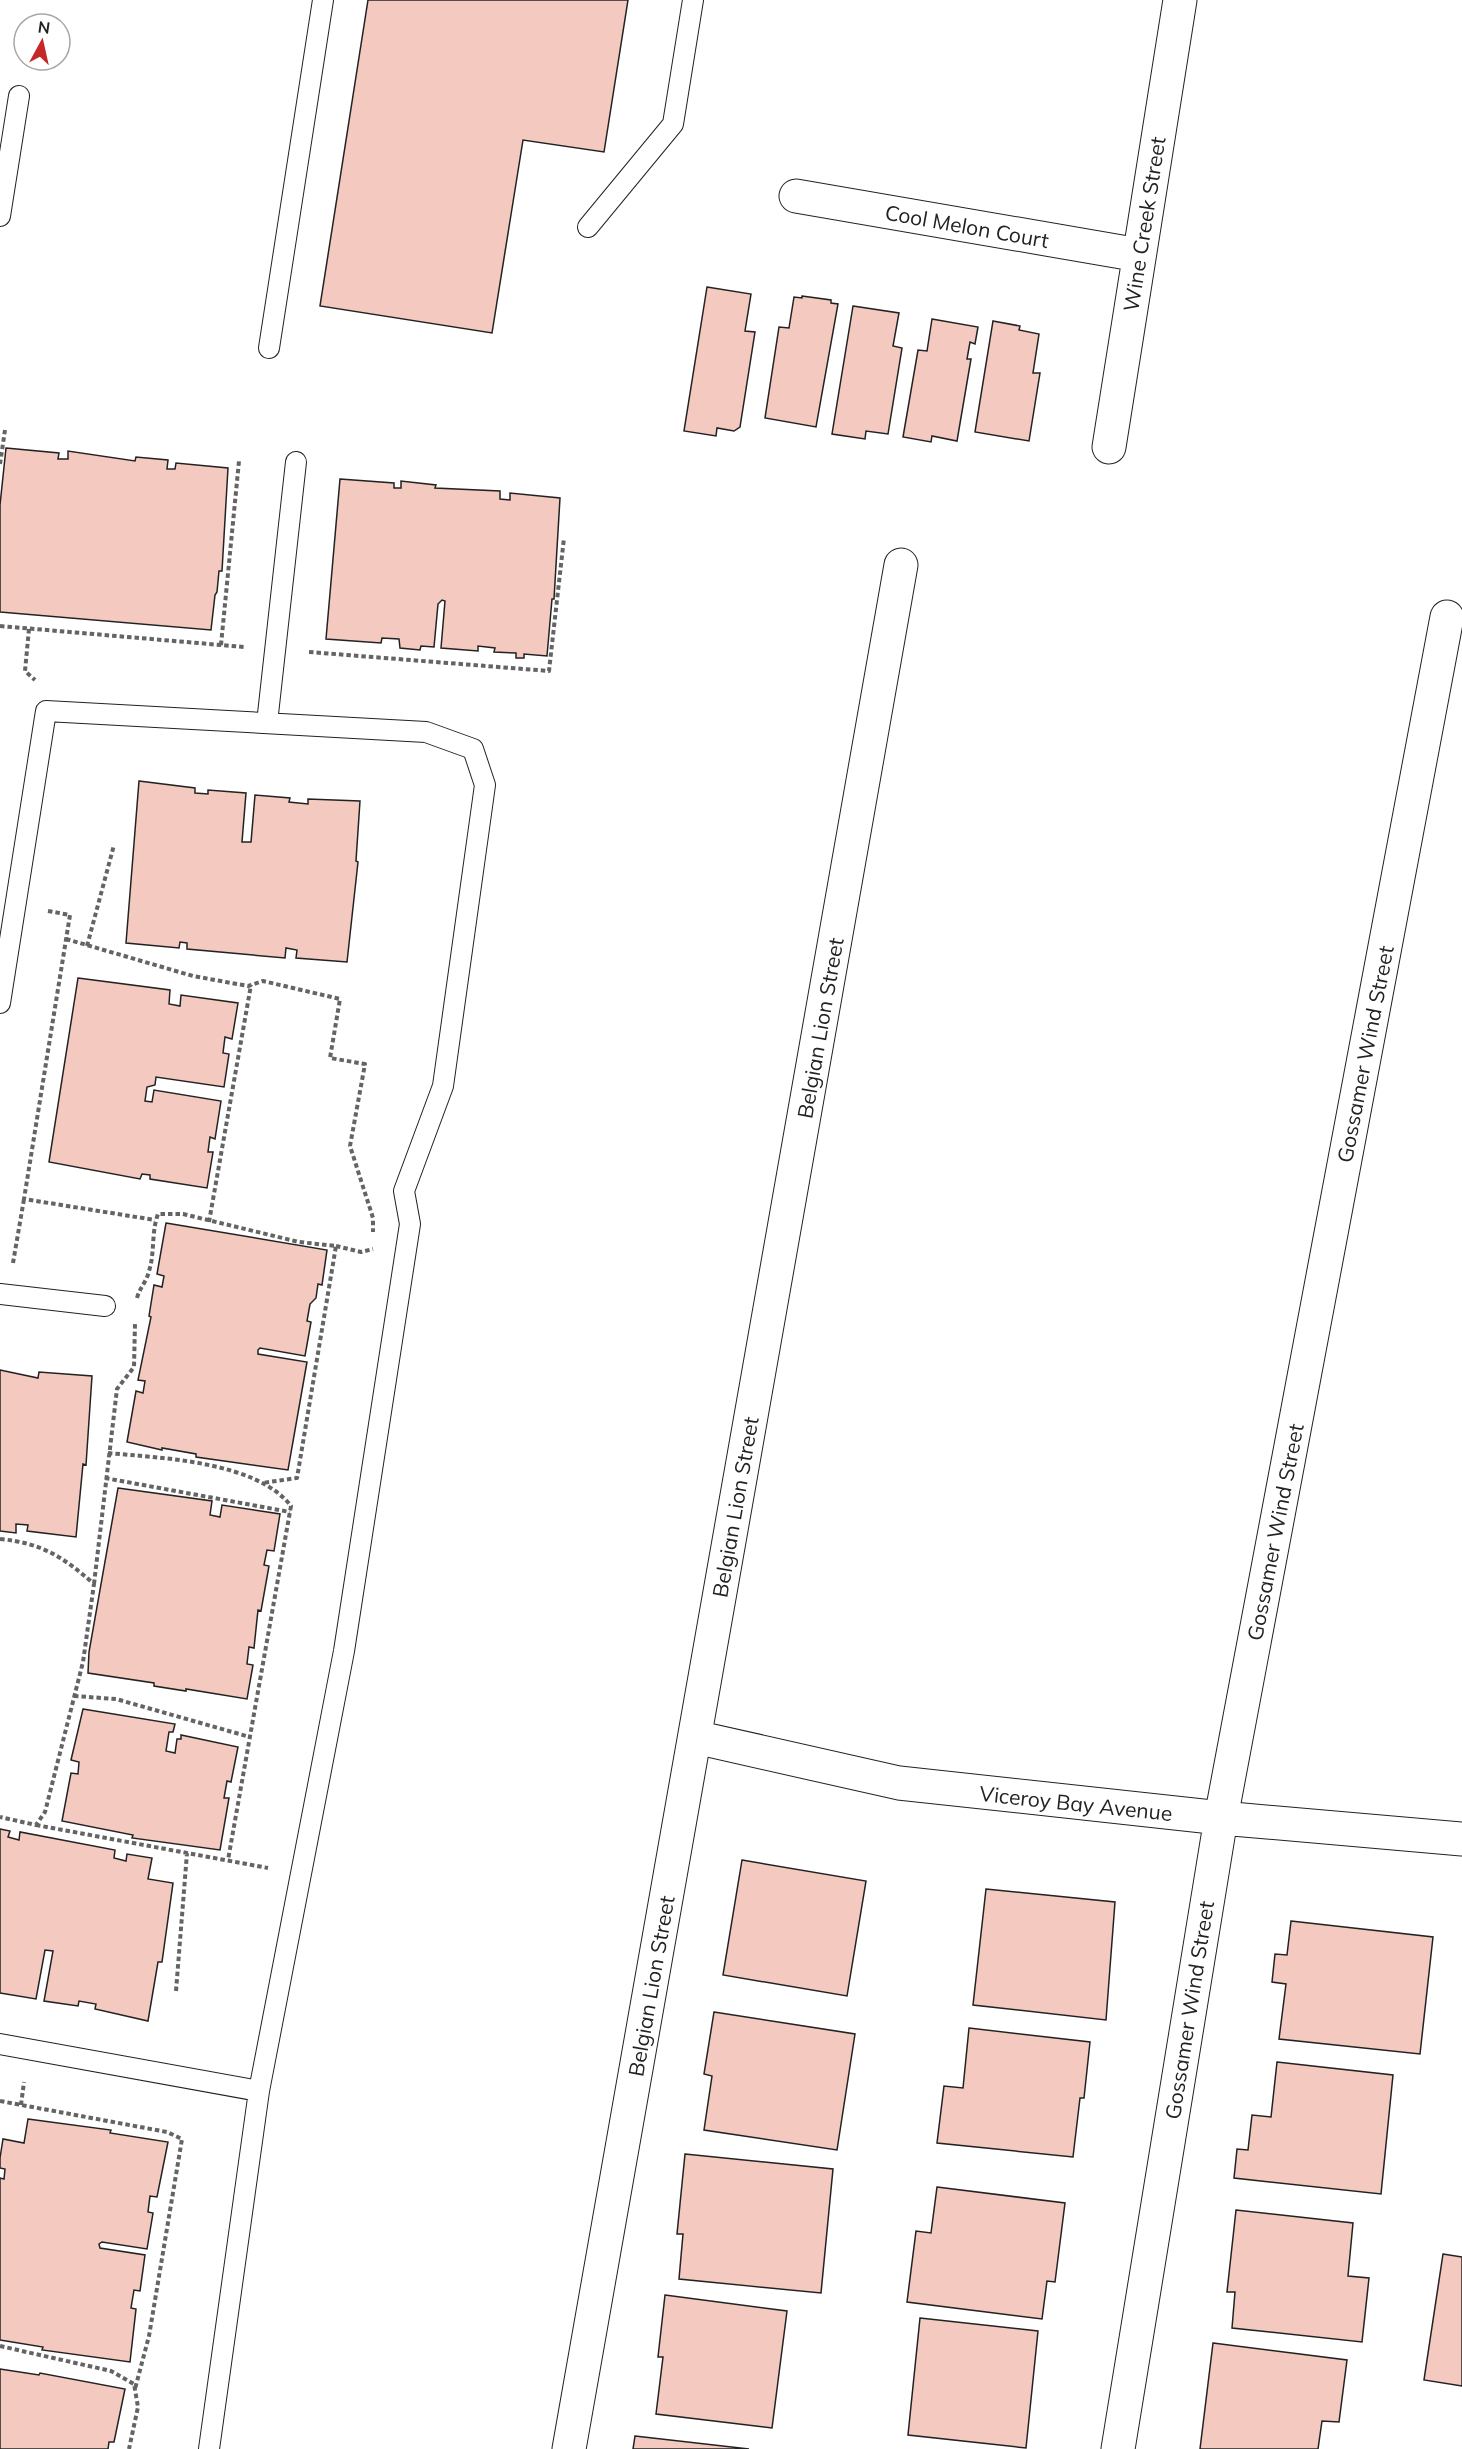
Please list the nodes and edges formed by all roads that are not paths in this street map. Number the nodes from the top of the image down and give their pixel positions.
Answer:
1 (323, 0) edge
2 (693, 0) edge
3 (1180, 0) edge
4 (19, 96) dead end
5 (796, 196) dead end
6 (0, 216) edge
7 (588, 227) dead end
8 (1139, 255) junction
9 (268, 348) dead end
10 (1109, 447) dead end
11 (296, 462) dead end
12 (902, 565) dead end
13 (1447, 617) dead end
14 (267, 723) junction
15 (0, 1002) edge
16 (3, 1295) edge
17 (105, 1306) road end
18 (695, 1737) junction
19 (1221, 1818) junction
20 (1462, 1839) edge
21 (0, 2044) edge
22 (259, 2091) junction
23 (209, 2449) edge
24 (569, 2449) edge
25 (1118, 2449) edge

1 - 9 lane
2 - 7 lane
3 - 8 street, Wine Creek Street
4 - 6 lane
5 - 8 street, Cool Melon Court
8 - 10 street, Wine Creek Street
11 - 14 lane
12 - 18 street, Belgian Lion Street
13 - 19 street, Gossamer Wind Street
14 - 15 lane
14 - 22 lane
16 - 17 lane
18 - 19 street, Viceroy Bay Avenue
18 - 24 street, Belgian Lion Street
19 - 20 street, Viceroy Bay Avenue
19 - 25 street, Gossamer Wind Street
21 - 22 lane
22 - 23 lane

